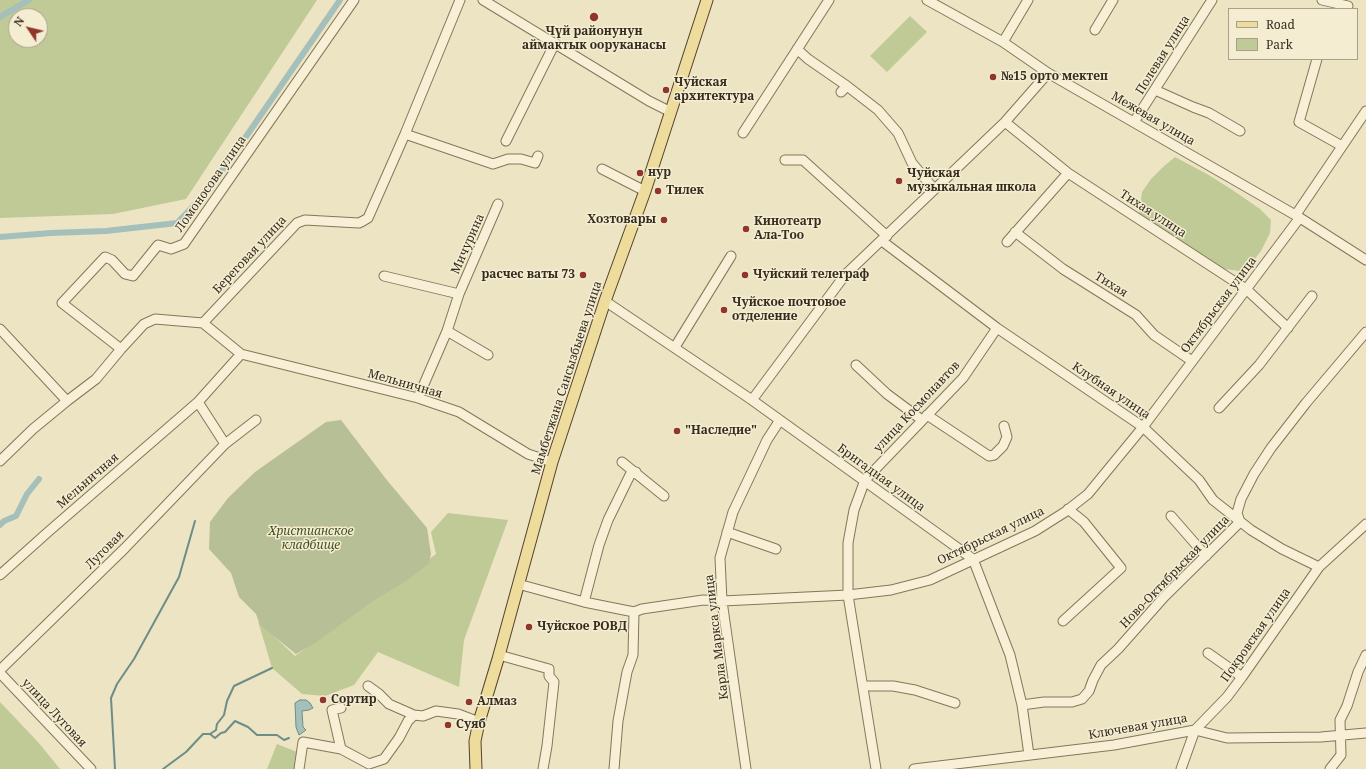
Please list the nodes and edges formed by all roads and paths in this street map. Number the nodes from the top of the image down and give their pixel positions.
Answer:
1 (354, 0) edge
2 (460, 0) edge
3 (483, 0) edge
4 (707, 0) edge
5 (828, 0) edge
6 (927, 0) edge
7 (1028, 0) edge
8 (1113, 0) edge
9 (1212, 0) edge
10 (1322, 0) edge
11 (1334, 6) edge
12 (1348, 6) dead end
13 (1095, 30) dead end
14 (1003, 42) junction
15 (555, 43) junction
16 (797, 49) junction
17 (1318, 60) edge
18 (1048, 73) junction
19 (1154, 90) junction
20 (1366, 110) edge
21 (671, 112) junction
22 (1004, 122) junction
23 (1134, 122) junction
24 (1240, 131) dead end
25 (743, 133) dead end
26 (405, 134) junction
27 (506, 141) dead end
28 (1342, 146) junction
29 (538, 156) dead end
30 (786, 160) dead end
31 (602, 169) dead end
32 (1068, 173) junction
33 (934, 190) junction
34 (645, 191) junction
35 (498, 204) dead end
36 (1297, 216) junction
37 (1015, 232) junction
38 (884, 238) junction
39 (1006, 242) dead end
40 (731, 256) dead end
41 (1366, 260) edge
42 (384, 276) dead end
43 (1246, 289) junction
44 (459, 294) junction
45 (1312, 296) dead end
46 (605, 301) junction
47 (203, 323) junction
48 (997, 328) junction
49 (1288, 328) junction
50 (0, 329) edge
51 (447, 331) junction
52 (1366, 332) edge
53 (675, 347) junction
54 (121, 349) junction
55 (241, 354) junction
56 (488, 355) dead end
57 (1192, 361) junction
58 (856, 365) dead end
59 (418, 398) junction
60 (752, 400) junction
61 (67, 401) junction
62 (198, 402) junction
63 (1219, 408) dead end
64 (925, 418) junction
65 (256, 420) dead end
66 (780, 420) junction
67 (1004, 426) dead end
68 (1143, 427) junction
69 (225, 444) junction
70 (0, 461) edge
71 (552, 462) junction
72 (622, 462) dead end
73 (636, 472) junction
74 (865, 480) junction
75 (664, 496) dead end
76 (1068, 509) junction
77 (1171, 516) dead end
78 (1240, 522) junction
79 (1366, 524) edge
80 (728, 532) junction
81 (776, 549) dead end
82 (1206, 556) junction
83 (973, 559) junction
84 (1318, 567) junction
85 (0, 575) edge
86 (518, 584) junction
87 (848, 595) junction
88 (722, 601) junction
89 (584, 602) junction
90 (634, 612) junction
91 (1063, 621) dead end
92 (1208, 653) dead end
93 (499, 655) junction
94 (1366, 655) edge
95 (0, 672) edge
96 (1242, 677) junction
97 (368, 686) dead end
98 (863, 686) junction
99 (955, 703) dead end
100 (1022, 705) junction
101 (341, 708) dead end
102 (414, 715) junction
103 (479, 722) junction
104 (1195, 730) junction
105 (1366, 733) edge
106 (1339, 735) junction
107 (341, 749) junction
108 (1029, 755) junction
109 (91, 769) edge
110 (299, 769) edge
111 (476, 769) edge
112 (543, 769) edge
113 (614, 769) edge
114 (746, 769) edge
115 (876, 769) edge
116 (914, 769) edge
117 (1181, 769) edge
118 (1330, 769) edge

1 - 54 street, Ломоносова улица
2 - 26 street, Береговая улица
3 - 15 street
4 - 21 main road, Мамбетжана Сансызбыева улица
5 - 16 street
6 - 14 street, Межевая улица
7 - 14 street
8 - 13 street
9 - 19 street, Полевая улица
10 - 11 street
11 - 12 street
14 - 18 street, Межевая улица
15 - 21 street
15 - 27 street
16 - 25 street
16 - 33 street
17 - 28 street
18 - 22 street
18 - 23 street, Межевая улица
19 - 23 street, Полевая улица
19 - 24 street
20 - 28 street, Октябрьская улица
21 - 34 main road, Мамбетжана Сансызбыева улица
22 - 32 street, Тихая улица
22 - 33 street
23 - 36 street, Межевая улица
26 - 29 street
26 - 47 street, Береговая улица
28 - 36 street, Октябрьская улица
30 - 38 street, Клубная улица
31 - 34 street
32 - 37 street
32 - 43 street, Тихая улица
33 - 38 street
34 - 46 main road, Мамбетжана Сансызбыева улица
35 - 44 street, Мичурина
36 - 41 street, Межевая улица
36 - 43 street, Октябрьская улица
37 - 39 street
37 - 57 street, Тихая
38 - 48 street, Клубная улица
38 - 60 street
40 - 53 street
42 - 44 street, Мичурина
43 - 49 street, Тихая улица
43 - 57 street, Октябрьская улица
44 - 51 street, Мичурина
45 - 49 street
46 - 53 street, Бригадная улица
46 - 71 main road, Мамбетжана Сансызбыева улица
47 - 54 street
47 - 55 street, Мельничная
48 - 64 street, улица Космонавтов
48 - 68 street, Клубная улица
49 - 63 street
50 - 61 street
51 - 56 street
51 - 59 street, Мичурина
52 - 78 street, Ново-Октябрьская улица
53 - 60 street, Бригадная улица
54 - 61 street
55 - 59 street, Мельничная
55 - 62 street, Мельничная
57 - 68 street, Октябрьская улица
58 - 64 street
59 - 71 street, Мельничная
60 - 66 street, Бригадная улица
61 - 70 street
62 - 69 street
62 - 85 street, Мельничная
64 - 67 street
64 - 74 street, улица Космонавтов
65 - 69 street, Луговая
66 - 74 street, Бригадная улица
66 - 80 street, Карла Маркса улица
68 - 76 street, Октябрьская улица
68 - 78 street, Клубная улица
69 - 95 street, Луговая
71 - 86 main road, Мамбетжана Сансызбыева улица
72 - 73 street
73 - 75 street
73 - 89 street
74 - 83 street, Бригадная улица
74 - 87 street
76 - 83 street, Октябрьская улица
76 - 91 street
77 - 82 street
78 - 82 street, Ново-Октябрьская улица
78 - 84 street, Клубная улица
79 - 84 street, Покровская улица
80 - 81 street
80 - 88 street, Карла Маркса улица
82 - 100 street, Ново-Октябрьская улица
83 - 87 street, Октябрьская улица
83 - 100 street
84 - 96 street, Покровская улица
86 - 89 street, Октябрьская улица
86 - 93 main road, Мамбетжана Сансызбыева улица
87 - 88 street, Октябрьская улица
87 - 98 street
88 - 90 street, Октябрьская улица
88 - 114 street, Карла Маркса улица
89 - 90 street, Октябрьская улица
90 - 113 street
92 - 96 street
93 - 103 main road, Мамбетжана Сансызбыева улица
93 - 112 street
94 - 106 street
95 - 109 street, улица Луговая
96 - 104 street, Покровская улица
97 - 102 street
98 - 99 street
98 - 115 street
100 - 108 street
101 - 107 street
102 - 103 street
102 - 107 street
103 - 111 main road, Мамбетжана Сансызбыева улица
104 - 106 street, Ключевая улица
104 - 108 street, Ключевая улица
104 - 117 street, Покровская улица
105 - 106 street, Ключевая улица
106 - 118 street
107 - 110 street
108 - 116 street, Ключевая улица

